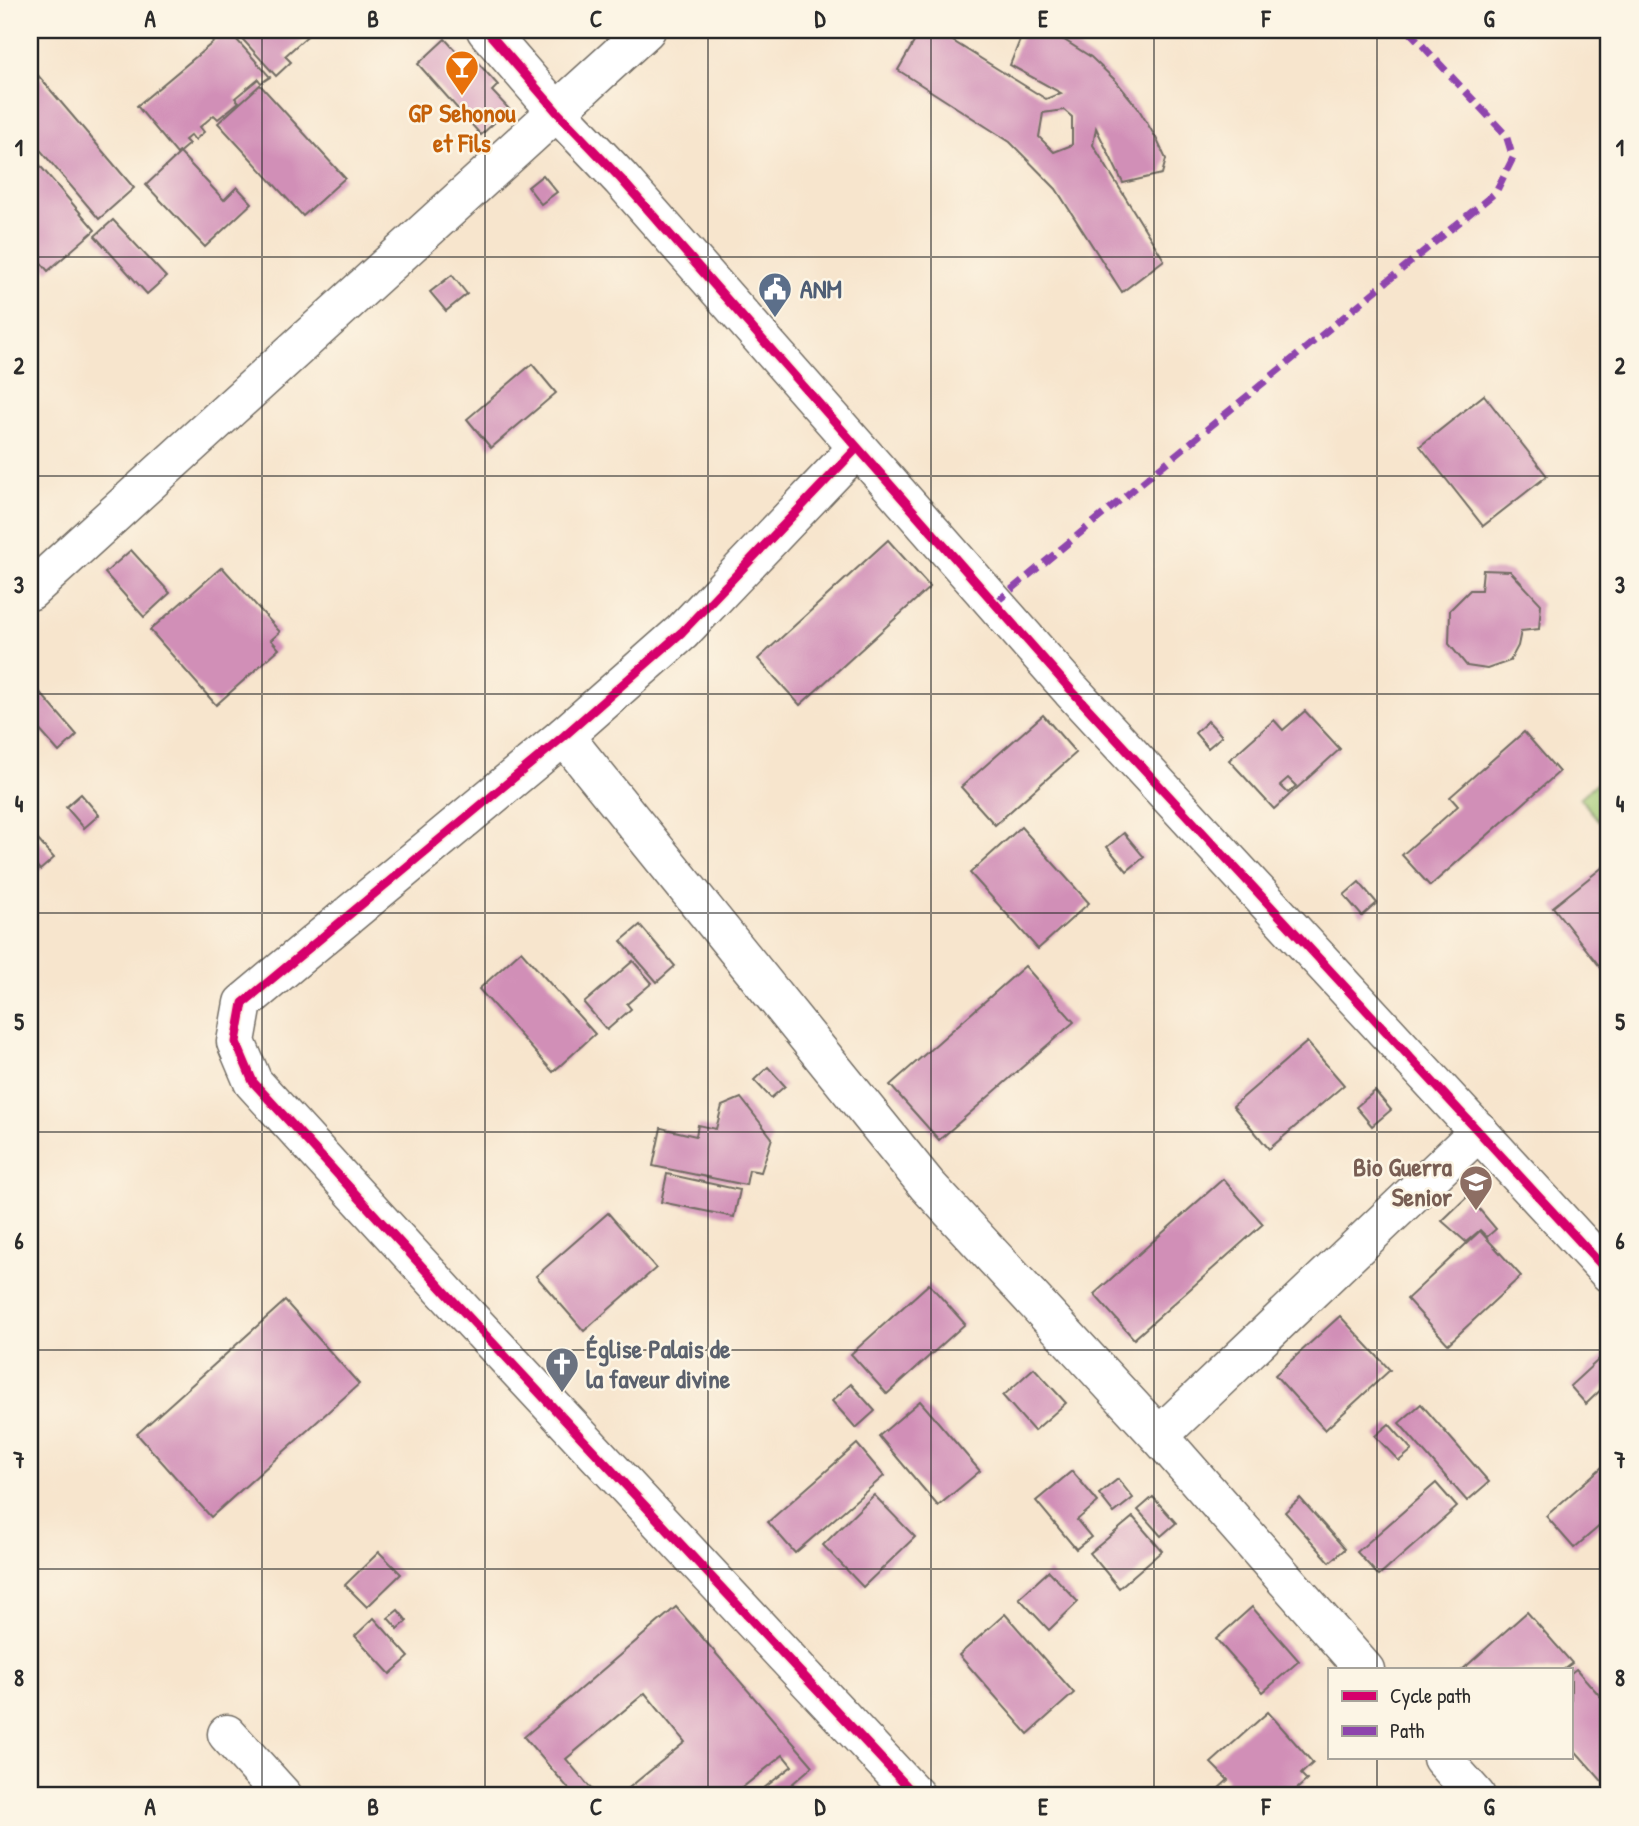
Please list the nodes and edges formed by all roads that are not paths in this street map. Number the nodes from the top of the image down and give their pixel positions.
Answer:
1 (486, 30) edge
2 (646, 30) edge
3 (557, 112) junction
4 (857, 447) junction
5 (30, 591) edge
6 (564, 736) junction
7 (1479, 1131) junction
8 (1609, 1273) edge
9 (1159, 1436) junction
10 (1363, 1668) edge
11 (227, 1734) dead end
12 (1443, 1759) edge
13 (283, 1796) edge
14 (916, 1796) edge
15 (1476, 1796) edge

1 - 3 street
2 - 3 street
3 - 4 street
3 - 5 street
4 - 6 street
4 - 7 street
6 - 9 street
6 - 14 street
7 - 8 street
7 - 9 street
9 - 10 street
11 - 13 street
12 - 15 street

